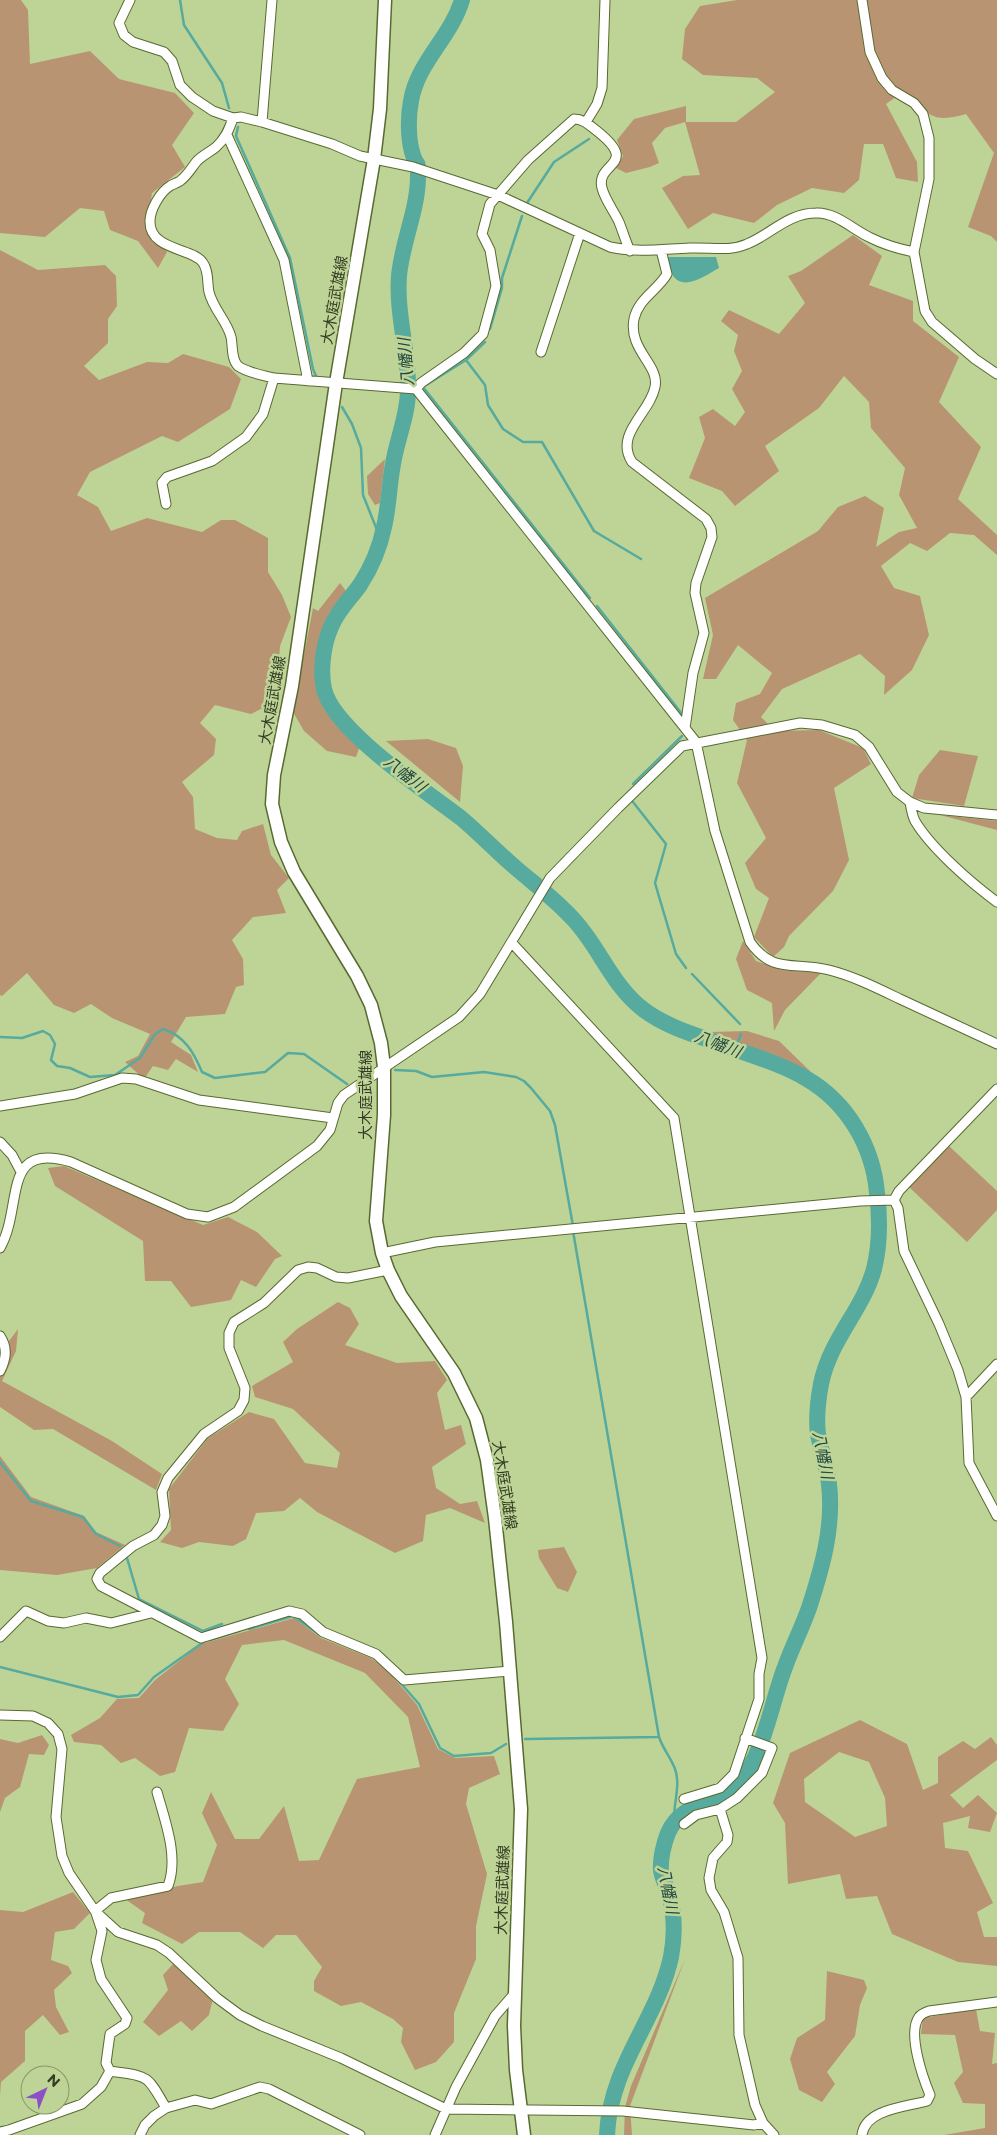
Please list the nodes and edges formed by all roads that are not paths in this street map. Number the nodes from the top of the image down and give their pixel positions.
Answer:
1 (130, 0) edge
2 (272, 0) edge
3 (385, 0) edge
4 (605, 0) edge
5 (862, 0) edge
6 (233, 118) junction
7 (262, 122) junction
8 (586, 122) junction
9 (227, 135) junction
10 (374, 159) junction
11 (498, 195) junction
12 (580, 233) junction
13 (661, 250) junction
14 (630, 251) junction
15 (914, 252) junction
16 (541, 352) dead end
17 (997, 374) edge
18 (274, 378) junction
19 (308, 380) junction
20 (336, 382) junction
21 (416, 389) junction
22 (166, 504) dead end
23 (685, 728) junction
24 (696, 742) junction
25 (910, 802) junction
26 (997, 815) edge
27 (997, 902) edge
28 (512, 943) junction
29 (997, 1044) edge
30 (384, 1067) junction
31 (997, 1089) edge
32 (0, 1106) edge
33 (333, 1118) junction
34 (0, 1142) edge
35 (20, 1170) junction
36 (891, 1200) junction
37 (691, 1218) junction
38 (0, 1248) edge
39 (382, 1253) junction
40 (388, 1270) junction
41 (0, 1336) edge
42 (997, 1364) edge
43 (0, 1371) edge
44 (966, 1397) junction
45 (997, 1516) edge
46 (151, 1613) junction
47 (0, 1637) edge
48 (511, 1671) junction
49 (0, 1715) edge
50 (745, 1738) junction
51 (157, 1792) dead end
52 (684, 1799) dead end
53 (720, 1809) junction
54 (684, 1824) dead end
55 (95, 1911) junction
56 (514, 1994) junction
57 (997, 2002) edge
58 (110, 2071) junction
59 (166, 2108) junction
60 (446, 2108) junction
61 (521, 2109) junction
62 (764, 2123) junction
63 (0, 2132) edge
64 (140, 2135) edge
65 (360, 2135) edge
66 (436, 2135) edge
67 (524, 2135) edge
68 (774, 2135) edge
69 (862, 2135) edge

1 - 6 street
2 - 7 street
3 - 10 main road, 大木庭武雄線
4 - 8 street
5 - 15 street
6 - 7 street
6 - 9 street
7 - 10 street
8 - 11 street
8 - 14 street
9 - 18 street
9 - 19 street
10 - 11 street
10 - 20 main road, 大木庭武雄線
11 - 12 street
11 - 21 street
12 - 14 street
12 - 16 street
13 - 14 street
13 - 15 street
13 - 23 street
15 - 17 street
18 - 19 street
18 - 22 street
19 - 20 street
20 - 21 street
20 - 30 main road, 大木庭武雄線
21 - 23 street
23 - 24 street
24 - 25 street
24 - 28 street
24 - 29 street
25 - 26 street
25 - 27 street
28 - 30 street
28 - 37 street
30 - 33 street
30 - 39 main road, 大木庭武雄線
31 - 36 street
32 - 33 street
33 - 35 street
34 - 35 street
35 - 38 street
36 - 37 street
36 - 44 street
37 - 39 street
37 - 50 street
39 - 40 main road, 大木庭武雄線
40 - 46 street
40 - 48 main road, 大木庭武雄線
41 - 43 street
42 - 44 street
44 - 45 street
46 - 47 street
46 - 48 street
48 - 56 main road, 大木庭武雄線
49 - 55 street
50 - 52 street
50 - 53 street
51 - 55 street
53 - 54 street
53 - 62 street
55 - 58 street
55 - 60 street
56 - 60 street
56 - 61 main road, 大木庭武雄線
57 - 69 street
58 - 59 street
58 - 63 street
59 - 64 street
59 - 65 street
60 - 61 street
60 - 66 street
61 - 62 street
61 - 67 main road, 大木庭武雄線
62 - 68 street

